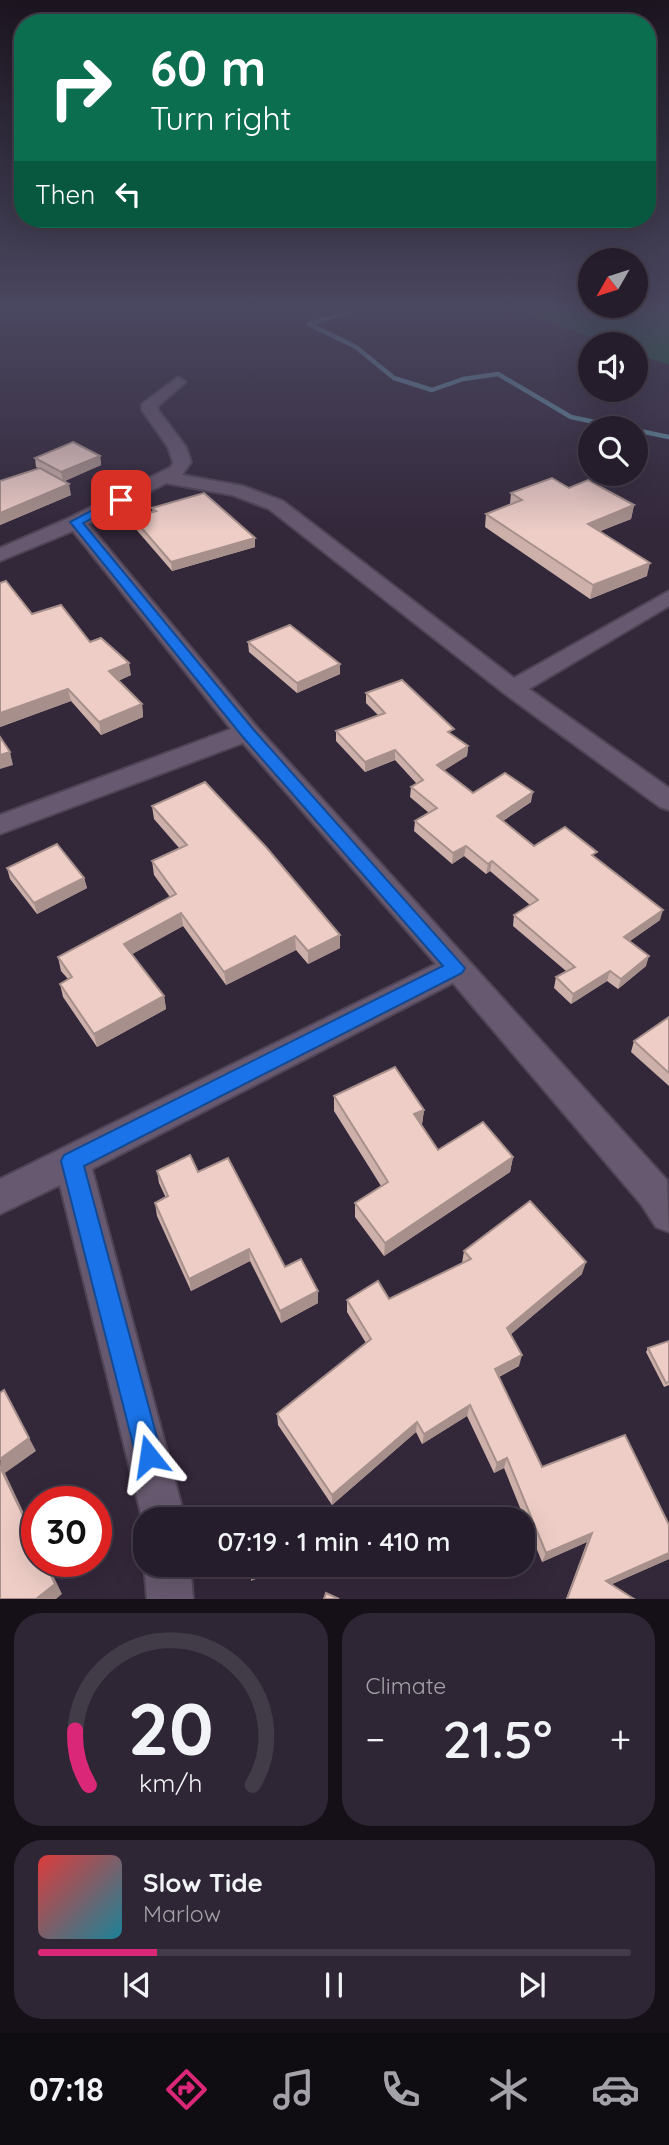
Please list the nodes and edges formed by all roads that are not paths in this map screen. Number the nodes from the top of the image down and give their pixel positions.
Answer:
1 (176, 384) edge
2 (166, 478) junction
3 (76, 522) junction
4 (0, 555) edge
5 (669, 597) edge
6 (513, 689) junction
7 (247, 732) junction
8 (669, 801) edge
9 (0, 825) edge
10 (456, 968) junction
11 (72, 1161) junction
12 (0, 1198) edge
13 (669, 1214) edge
14 (160, 1507) edge
15 (168, 1577) edge
16 (170, 1599) edge

1 - 2 street
2 - 3 street
2 - 6 street
3 - 4 street
3 - 7 street
5 - 6 street
6 - 8 street
7 - 9 street
7 - 10 street
10 - 11 street
10 - 13 street
11 - 12 street
11 - 14 street
15 - 16 street

